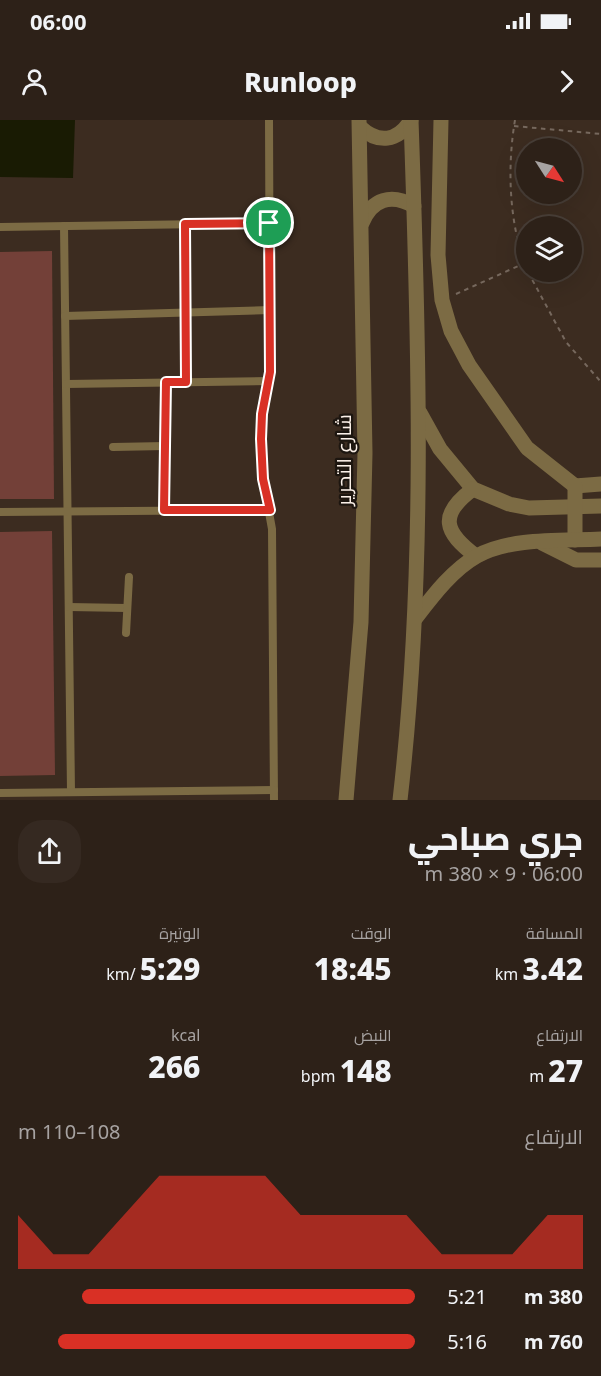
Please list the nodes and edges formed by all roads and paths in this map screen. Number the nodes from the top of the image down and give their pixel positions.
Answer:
1 (269, 120) edge
2 (411, 120) edge
3 (441, 120) edge
4 (515, 120) edge
5 (359, 123) edge
6 (514, 126) junction
7 (601, 134) edge
8 (414, 206) junction
9 (269, 223) junction
10 (185, 224) junction
11 (362, 224) junction
12 (516, 224) edge
13 (64, 226) junction
14 (0, 227) edge
15 (516, 269) edge
16 (533, 282) edge
17 (442, 300) junction
18 (270, 310) junction
19 (186, 312) junction
20 (65, 316) junction
21 (269, 381) junction
22 (166, 382) junction
23 (186, 382) junction
24 (601, 382) edge
25 (66, 384) junction
26 (418, 408) junction
27 (165, 446) junction
28 (113, 447) dead end
29 (601, 484) edge
30 (575, 486) junction
31 (473, 489) junction
32 (601, 506) edge
33 (575, 507) junction
34 (164, 510) junction
35 (270, 510) junction
36 (67, 511) junction
37 (0, 512) edge
38 (601, 539) edge
39 (575, 540) junction
40 (542, 543) junction
41 (476, 556) junction
42 (601, 560) edge
43 (129, 577) dead end
44 (69, 607) junction
45 (127, 608) junction
46 (415, 619) junction
47 (126, 633) dead end
48 (274, 790) junction
49 (71, 792) junction
50 (0, 794) edge
51 (51, 796) edge
52 (274, 800) edge
53 (346, 800) edge
54 (400, 800) edge

1 - 9 lane
2 - 5 street
2 - 8 street
3 - 17 street
4 - 6 path
5 - 11 street, شارع التحرير
6 - 7 path
6 - 12 path
8 - 11 street
8 - 26 street
9 - 10 lane
9 - 18 lane
10 - 13 lane
10 - 19 lane
11 - 53 street, شارع التحرير
13 - 14 lane
13 - 20 lane
15 - 17 path
16 - 24 path
17 - 30 street
18 - 19 lane
18 - 21 lane
19 - 20 lane
19 - 23 lane
20 - 25 lane
21 - 23 lane
21 - 35 lane
22 - 23 lane
22 - 25 lane
22 - 27 lane
25 - 36 lane
26 - 31 street
26 - 46 street
27 - 28 lane
27 - 34 lane
29 - 30 street
30 - 33 street
31 - 33 street
31 - 41 street
32 - 33 street
33 - 39 street
34 - 35 lane
34 - 36 lane
35 - 48 lane
36 - 37 lane
36 - 44 lane
38 - 39 street
39 - 40 street
40 - 41 street
40 - 42 street
41 - 46 street
43 - 45 lane
44 - 45 lane
44 - 49 lane
45 - 47 lane
46 - 54 street
48 - 49 lane
48 - 52 lane
49 - 51 lane
50 - 51 lane

